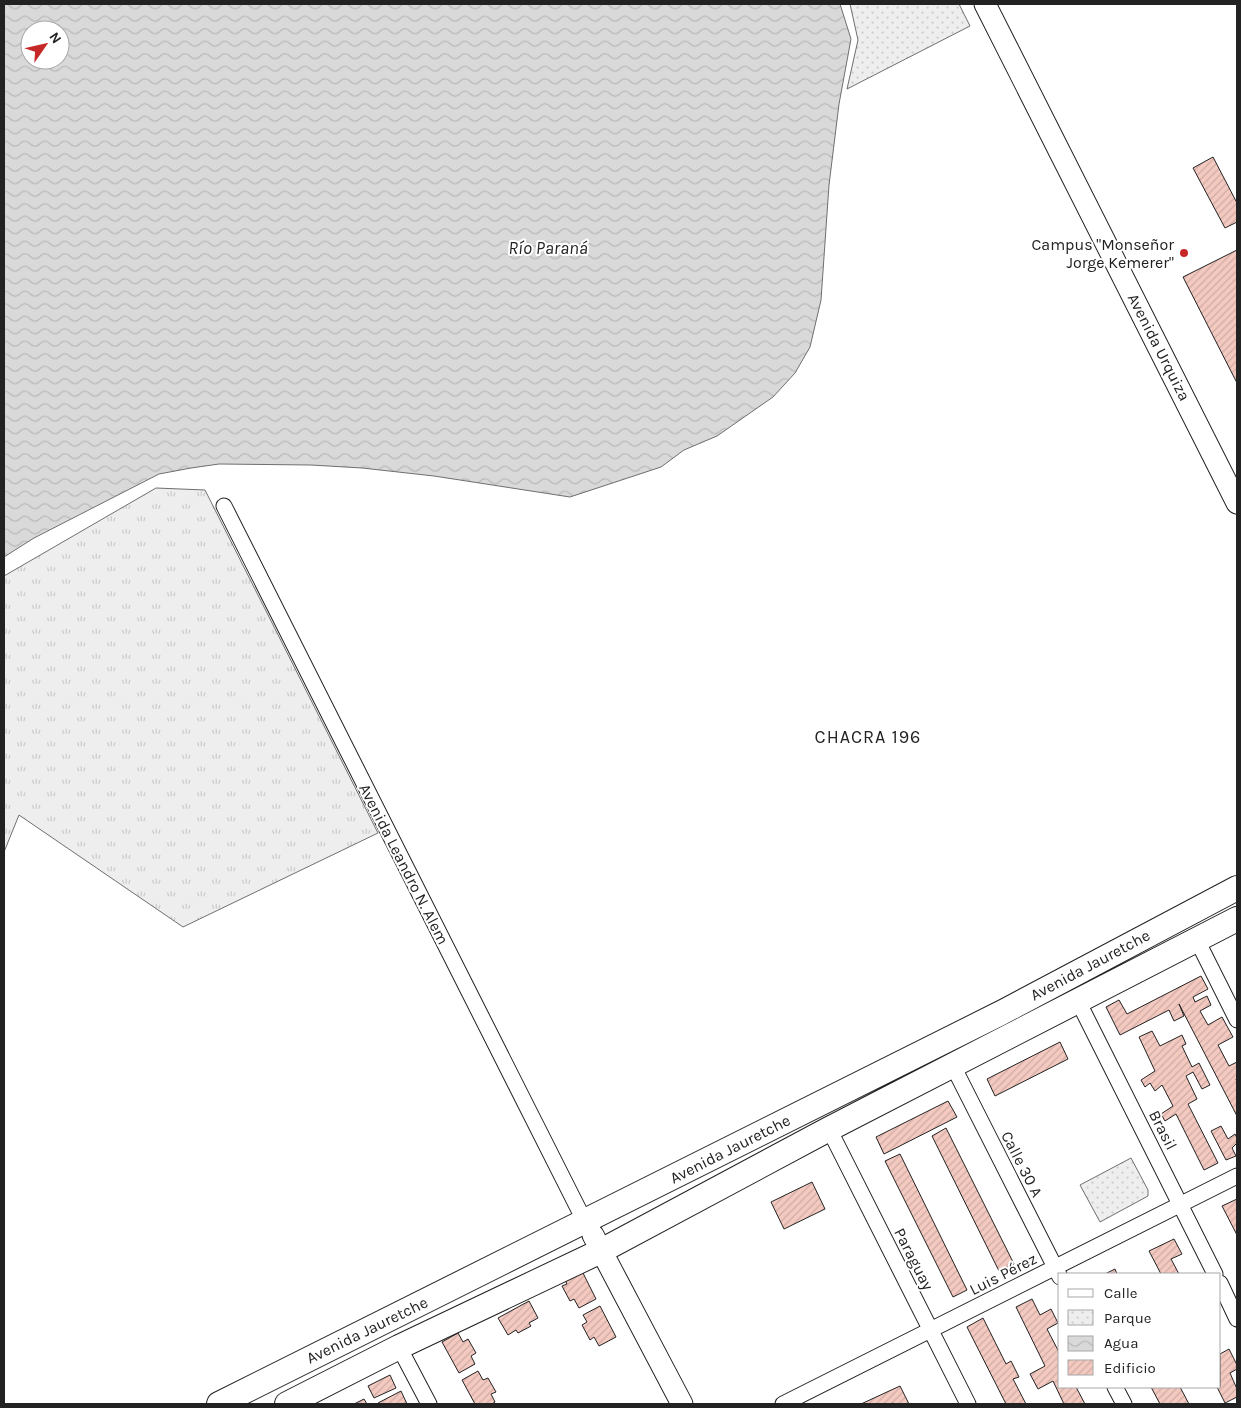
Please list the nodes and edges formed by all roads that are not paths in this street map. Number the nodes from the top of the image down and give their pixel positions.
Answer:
1 (993, 6) edge
2 (1237, 503) edge
3 (224, 506) dead end
4 (1237, 888) edge
5 (1237, 919) edge
6 (1197, 940) junction
7 (1078, 1001) junction
8 (1237, 1020) edge
9 (953, 1066) junction
10 (829, 1128) junction
11 (1237, 1176) edge
12 (1181, 1204) junction
13 (593, 1236) junction
14 (1057, 1273) edge
15 (1215, 1273) edge
16 (1221, 1285) edge
17 (1237, 1319) edge
18 (931, 1330) junction
19 (399, 1347) junction
20 (1116, 1388) edge
21 (219, 1404) edge
22 (286, 1404) edge
23 (429, 1404) edge
24 (682, 1404) edge
25 (783, 1404) edge
26 (968, 1404) edge
27 (1124, 1404) edge

1 - 2 main road, Avenida Urquiza
3 - 13 street, Avenida Leandro N. Alem
4 - 13 main road, Avenida Jauretche
5 - 6 main road, Avenida Jauretche
6 - 7 main road, Avenida Jauretche
6 - 8 street
7 - 9 main road, Avenida Jauretche
7 - 12 street, Brasil
9 - 10 main road, Avenida Jauretche
9 - 14 street, Calle 30 A
10 - 13 main road, Avenida Jauretche
10 - 18 street, Paraguay
11 - 12 street, Luis Pérez
12 - 14 street, Luis Pérez
12 - 15 street, Brasil
13 - 19 main road, Avenida Jauretche
13 - 21 main road, Avenida Jauretche
13 - 24 main road, Avenida Leandro N. Alem
14 - 18 street, Luis Pérez
16 - 17 street
18 - 25 street, Luis Pérez
18 - 26 street, Paraguay
19 - 22 main road, Avenida Jauretche
19 - 23 street
20 - 27 street

